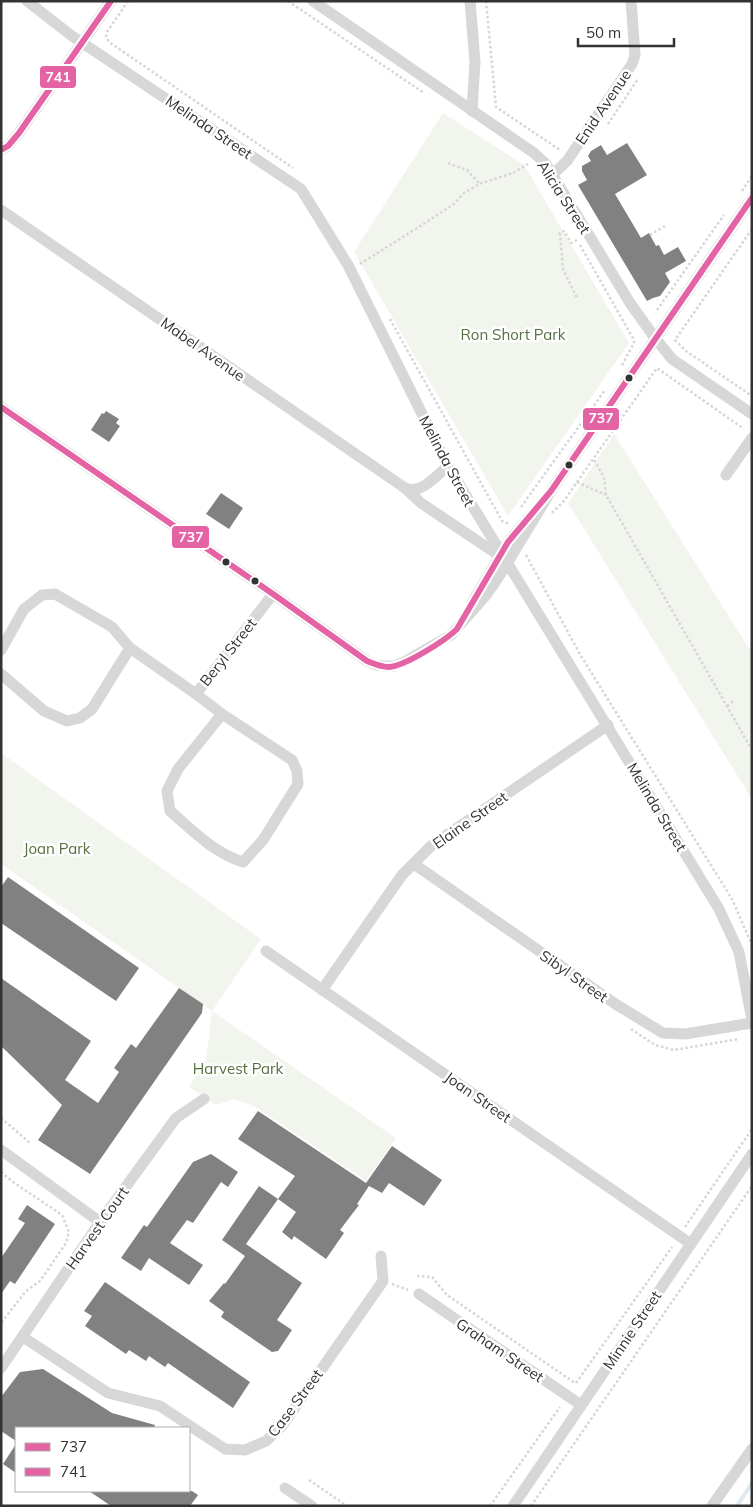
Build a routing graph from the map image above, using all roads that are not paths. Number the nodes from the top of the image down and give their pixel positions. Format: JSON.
{"nodes":[{"id":1,"x":27,"y":1,"type":"edge"},
{"id":2,"x":111,"y":1,"type":"edge"},
{"id":3,"x":313,"y":1,"type":"edge"},
{"id":4,"x":470,"y":1,"type":"edge"},
{"id":5,"x":631,"y":1,"type":"edge"},
{"id":6,"x":82,"y":43,"type":"junction"},
{"id":7,"x":472,"y":111,"type":"junction"},
{"id":8,"x":1,"y":150,"type":"edge"},
{"id":9,"x":552,"y":175,"type":"junction"},
{"id":10,"x":752,"y":198,"type":"edge"},
{"id":11,"x":1,"y":210,"type":"edge"},
{"id":12,"x":655,"y":338,"type":"junction"},
{"id":13,"x":1,"y":407,"type":"edge"},
{"id":14,"x":752,"y":414,"type":"edge"},
{"id":15,"x":752,"y":438,"type":"edge"},
{"id":16,"x":448,"y":466,"type":"junction"},
{"id":17,"x":726,"y":475,"type":"dead end"},
{"id":18,"x":405,"y":488,"type":"junction"},
{"id":19,"x":503,"y":558,"type":"junction"},
{"id":20,"x":273,"y":594,"type":"junction"},
{"id":21,"x":130,"y":648,"type":"junction"},
{"id":22,"x":1,"y":650,"type":"edge"},
{"id":23,"x":1,"y":674,"type":"edge"},
{"id":24,"x":196,"y":694,"type":"junction"},
{"id":25,"x":222,"y":714,"type":"junction"},
{"id":26,"x":608,"y":725,"type":"junction"},
{"id":27,"x":414,"y":864,"type":"junction"},
{"id":28,"x":266,"y":951,"type":"dead end"},
{"id":29,"x":322,"y":990,"type":"junction"},
{"id":30,"x":752,"y":1022,"type":"edge"},
{"id":31,"x":204,"y":1099,"type":"dead end"},
{"id":32,"x":1,"y":1150,"type":"edge"},
{"id":33,"x":752,"y":1154,"type":"edge"},
{"id":34,"x":100,"y":1222,"type":"junction"},
{"id":35,"x":690,"y":1244,"type":"junction"},
{"id":36,"x":381,"y":1256,"type":"dead end"},
{"id":37,"x":419,"y":1294,"type":"road end"},
{"id":38,"x":22,"y":1336,"type":"junction"},
{"id":39,"x":1,"y":1368,"type":"edge"},
{"id":40,"x":582,"y":1405,"type":"junction"},
{"id":41,"x":752,"y":1449,"type":"edge"},
{"id":42,"x":284,"y":1488,"type":"dead end"},
{"id":43,"x":312,"y":1506,"type":"edge"},
{"id":44,"x":513,"y":1506,"type":"edge"},
{"id":45,"x":712,"y":1506,"type":"edge"}],
"edges":[{"from":1,"to":6,"type":"street","name":"Melinda Street"},
{"from":2,"to":6,"type":"street"},
{"from":3,"to":7,"type":"street","name":"Alicia Street"},
{"from":4,"to":7,"type":"street"},
{"from":5,"to":9,"type":"street","name":"Enid Avenue"},
{"from":6,"to":8,"type":"street"},
{"from":6,"to":16,"type":"street","name":"Melinda Street"},
{"from":7,"to":9,"type":"street","name":"Alicia Street"},
{"from":9,"to":12,"type":"street","name":"Alicia Street"},
{"from":10,"to":12,"type":"street"},
{"from":11,"to":18,"type":"street","name":"Mabel Avenue"},
{"from":12,"to":14,"type":"street","name":"Alicia Street"},
{"from":12,"to":19,"type":"street"},
{"from":13,"to":20,"type":"street"},
{"from":15,"to":17,"type":"street"},
{"from":16,"to":18,"type":"street"},
{"from":16,"to":19,"type":"street","name":"Melinda Street"},
{"from":18,"to":19,"type":"street","name":"Mabel Avenue"},
{"from":19,"to":20,"type":"street"},
{"from":19,"to":26,"type":"street","name":"Melinda Street"},
{"from":20,"to":24,"type":"street","name":"Beryl Street"},
{"from":21,"to":22,"type":"street","name":"Beryl Street"},
{"from":21,"to":23,"type":"street"},
{"from":21,"to":24,"type":"street","name":"Beryl Street"},
{"from":24,"to":25,"type":"street"},
{"from":25,"to":25,"type":"street"},
{"from":26,"to":27,"type":"street","name":"Elaine Street"},
{"from":26,"to":30,"type":"street","name":"Melinda Street"},
{"from":27,"to":29,"type":"street","name":"Elaine Street"},
{"from":27,"to":30,"type":"street","name":"Sibyl Street"},
{"from":28,"to":29,"type":"street","name":"Joan Street"},
{"from":29,"to":35,"type":"street","name":"Joan Street"},
{"from":31,"to":34,"type":"street","name":"Harvest Court"},
{"from":32,"to":34,"type":"street"},
{"from":33,"to":35,"type":"street","name":"Minnie Street"},
{"from":34,"to":38,"type":"street","name":"Harvest Court"},
{"from":35,"to":40,"type":"street","name":"Minnie Street"},
{"from":36,"to":38,"type":"street","name":"Case Street"},
{"from":37,"to":40,"type":"street","name":"Graham Street"},
{"from":38,"to":39,"type":"street","name":"Harvest Court"},
{"from":40,"to":44,"type":"street","name":"Minnie Street"},
{"from":41,"to":45,"type":"street"},
{"from":42,"to":43,"type":"street"}]}
